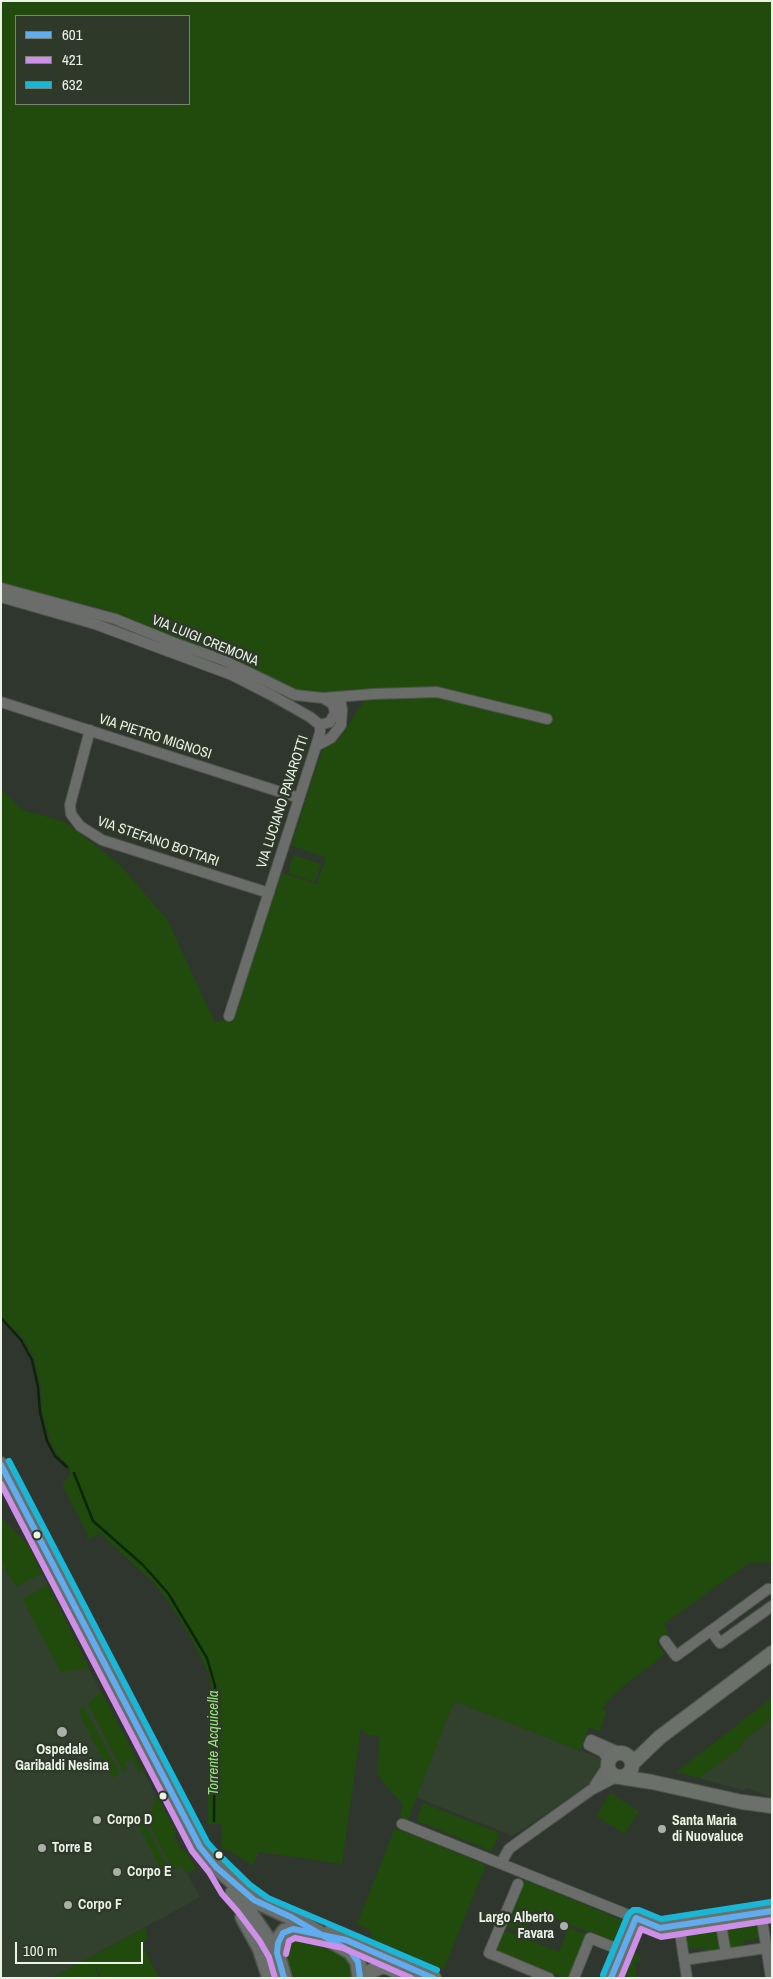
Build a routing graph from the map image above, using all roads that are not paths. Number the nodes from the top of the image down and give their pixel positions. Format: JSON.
{"nodes":[{"id":1,"x":1,"y":588,"type":"edge"},
{"id":2,"x":1,"y":597,"type":"edge"},
{"id":3,"x":340,"y":697,"type":"junction"},
{"id":4,"x":323,"y":698,"type":"junction"},
{"id":5,"x":1,"y":702,"type":"edge"},
{"id":6,"x":547,"y":719,"type":"dead end"},
{"id":7,"x":320,"y":725,"type":"junction"},
{"id":8,"x":90,"y":730,"type":"junction"},
{"id":9,"x":316,"y":746,"type":"junction"},
{"id":10,"x":299,"y":798,"type":"junction"},
{"id":11,"x":269,"y":893,"type":"junction"},
{"id":12,"x":230,"y":1016,"type":"dead end"},
{"id":13,"x":1,"y":1465,"type":"edge"},
{"id":14,"x":771,"y":1591,"type":"edge"},
{"id":15,"x":772,"y":1606,"type":"edge"},
{"id":16,"x":725,"y":1621,"type":"junction"},
{"id":17,"x":711,"y":1631,"type":"junction"},
{"id":18,"x":734,"y":1634,"type":"junction"},
{"id":19,"x":665,"y":1641,"type":"dead end"},
{"id":20,"x":772,"y":1653,"type":"edge"},
{"id":21,"x":621,"y":1760,"type":"junction"},
{"id":22,"x":619,"y":1776,"type":"junction"},
{"id":23,"x":652,"y":1782,"type":"junction"},
{"id":24,"x":591,"y":1790,"type":"junction"},
{"id":25,"x":742,"y":1802,"type":"junction"},
{"id":26,"x":772,"y":1806,"type":"edge"},
{"id":27,"x":772,"y":1814,"type":"edge"},
{"id":28,"x":402,"y":1824,"type":"dead end"},
{"id":29,"x":502,"y":1863,"type":"junction"},
{"id":30,"x":216,"y":1867,"type":"junction"},
{"id":31,"x":518,"y":1884,"type":"dead end"},
{"id":32,"x":229,"y":1889,"type":"junction"},
{"id":33,"x":766,"y":1912,"type":"edge"},
{"id":34,"x":636,"y":1918,"type":"junction"},
{"id":35,"x":720,"y":1919,"type":"junction"},
{"id":36,"x":295,"y":1924,"type":"junction"},
{"id":37,"x":679,"y":1926,"type":"junction"},
{"id":38,"x":346,"y":1945,"type":"junction"},
{"id":39,"x":766,"y":1948,"type":"junction"},
{"id":40,"x":623,"y":1951,"type":"junction"},
{"id":41,"x":277,"y":1953,"type":"junction"},
{"id":42,"x":726,"y":1954,"type":"junction"},
{"id":43,"x":684,"y":1960,"type":"junction"},
{"id":44,"x":270,"y":1978,"type":"edge"},
{"id":45,"x":284,"y":1978,"type":"edge"},
{"id":46,"x":360,"y":1978,"type":"edge"},
{"id":47,"x":364,"y":1978,"type":"edge"},
{"id":48,"x":412,"y":1978,"type":"edge"},
{"id":49,"x":434,"y":1978,"type":"edge"},
{"id":50,"x":549,"y":1978,"type":"edge"},
{"id":51,"x":574,"y":1978,"type":"edge"},
{"id":52,"x":611,"y":1978,"type":"edge"},
{"id":53,"x":687,"y":1978,"type":"edge"},
{"id":54,"x":771,"y":1978,"type":"edge"}],
"edges":[{"from":1,"to":4,"type":"street","name":"VIA LUIGI CREMONA"},
{"from":2,"to":7,"type":"street","name":"VIA LUCIANO PAVAROTTI"},
{"from":3,"to":4,"type":"street","name":"VIA LUIGI CREMONA"},
{"from":3,"to":6,"type":"street","name":"VIA LUIGI CREMONA"},
{"from":3,"to":9,"type":"street"},
{"from":4,"to":7,"type":"street"},
{"from":5,"to":8,"type":"street","name":"VIA PIETRO MIGNOSI"},
{"from":7,"to":9,"type":"street","name":"VIA LUCIANO PAVAROTTI"},
{"from":8,"to":10,"type":"street","name":"VIA PIETRO MIGNOSI"},
{"from":8,"to":11,"type":"street","name":"VIA STEFANO BOTTARI"},
{"from":9,"to":10,"type":"street","name":"VIA LUCIANO PAVAROTTI"},
{"from":10,"to":11,"type":"street","name":"VIA LUCIANO PAVAROTTI"},
{"from":11,"to":12,"type":"street","name":"VIA LUCIANO PAVAROTTI"},
{"from":13,"to":30,"type":"main road"},
{"from":14,"to":16,"type":"street"},
{"from":15,"to":18,"type":"street"},
{"from":16,"to":17,"type":"street"},
{"from":16,"to":18,"type":"street"},
{"from":17,"to":18,"type":"street"},
{"from":17,"to":19,"type":"street"},
{"from":20,"to":21,"type":"street"},
{"from":21,"to":22,"type":"street"},
{"from":21,"to":23,"type":"street"},
{"from":21,"to":24,"type":"street"},
{"from":22,"to":23,"type":"street"},
{"from":22,"to":24,"type":"street"},
{"from":23,"to":25,"type":"street"},
{"from":24,"to":29,"type":"street"},
{"from":25,"to":26,"type":"street"},
{"from":25,"to":27,"type":"street"},
{"from":28,"to":29,"type":"street"},
{"from":29,"to":34,"type":"street"},
{"from":30,"to":32,"type":"main road"},
{"from":30,"to":36,"type":"main road"},
{"from":31,"to":50,"type":"street"},
{"from":32,"to":41,"type":"main road"},
{"from":32,"to":44,"type":"main road"},
{"from":33,"to":35,"type":"street"},
{"from":33,"to":39,"type":"street"},
{"from":34,"to":37,"type":"street"},
{"from":34,"to":40,"type":"street"},
{"from":35,"to":37,"type":"street"},
{"from":35,"to":42,"type":"street"},
{"from":36,"to":38,"type":"main road"},
{"from":36,"to":38,"type":"main road"},
{"from":36,"to":41,"type":"main road"},
{"from":37,"to":43,"type":"street"},
{"from":38,"to":46,"type":"main road"},
{"from":38,"to":49,"type":"street"},
{"from":39,"to":42,"type":"street"},
{"from":39,"to":54,"type":"street"},
{"from":40,"to":51,"type":"street"},
{"from":40,"to":52,"type":"street"},
{"from":41,"to":45,"type":"main road"},
{"from":42,"to":43,"type":"street"},
{"from":43,"to":53,"type":"street"},
{"from":47,"to":48,"type":"street"}]}
